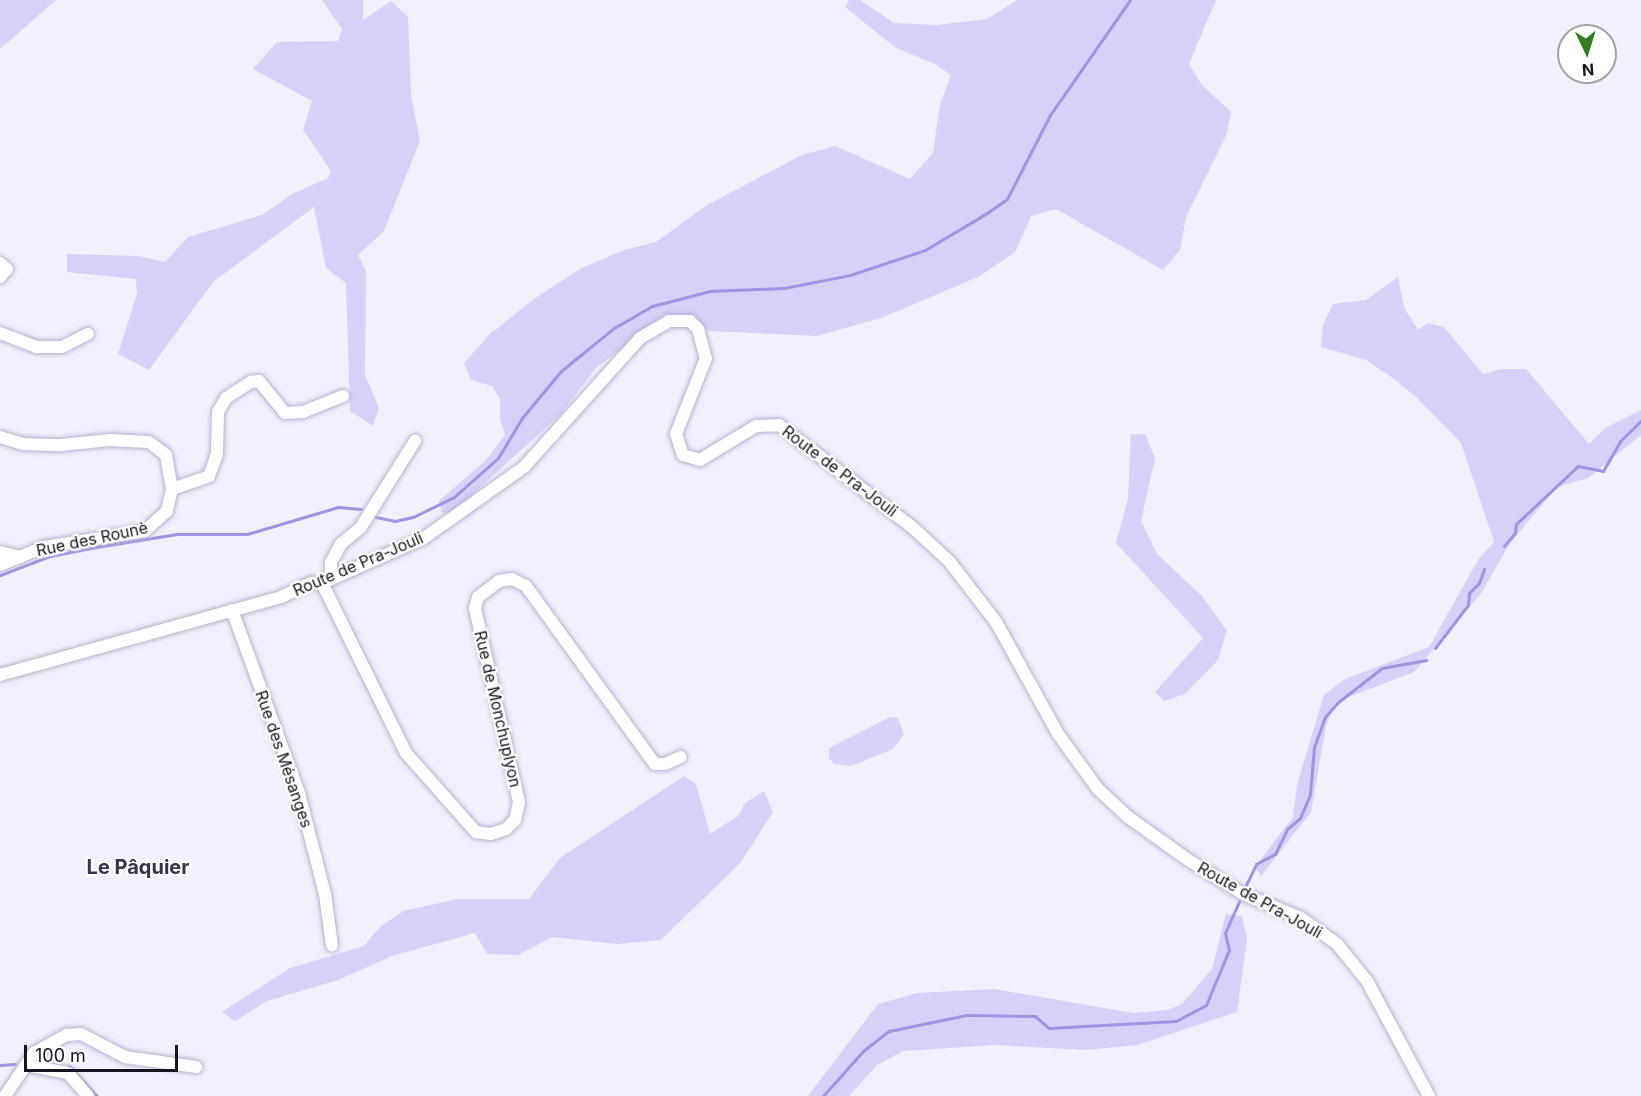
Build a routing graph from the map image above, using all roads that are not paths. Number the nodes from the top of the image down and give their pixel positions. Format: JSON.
{"nodes":[{"id":1,"x":0,"y":263,"type":"edge"},
{"id":2,"x":0,"y":277,"type":"edge"},
{"id":3,"x":0,"y":333,"type":"edge"},
{"id":4,"x":88,"y":334,"type":"dead end"},
{"id":5,"x":343,"y":396,"type":"dead end"},
{"id":6,"x":0,"y":437,"type":"edge"},
{"id":7,"x":415,"y":441,"type":"dead end"},
{"id":8,"x":172,"y":489,"type":"junction"},
{"id":9,"x":0,"y":552,"type":"edge"},
{"id":10,"x":20,"y":557,"type":"junction"},
{"id":11,"x":0,"y":565,"type":"edge"},
{"id":12,"x":327,"y":580,"type":"junction"},
{"id":13,"x":232,"y":610,"type":"junction"},
{"id":14,"x":0,"y":675,"type":"edge"},
{"id":15,"x":681,"y":757,"type":"dead end"},
{"id":16,"x":332,"y":946,"type":"dead end"},
{"id":17,"x":26,"y":1065,"type":"junction"},
{"id":18,"x":196,"y":1067,"type":"dead end"},
{"id":19,"x":5,"y":1096,"type":"edge"},
{"id":20,"x":88,"y":1096,"type":"edge"},
{"id":21,"x":1429,"y":1096,"type":"edge"}],
"edges":[{"from":1,"to":2,"type":"street"},
{"from":3,"to":4,"type":"street"},
{"from":5,"to":8,"type":"street"},
{"from":6,"to":8,"type":"street"},
{"from":7,"to":12,"type":"street"},
{"from":8,"to":10,"type":"street","name":"Rue des Rounè"},
{"from":9,"to":10,"type":"street"},
{"from":10,"to":11,"type":"street","name":"Rue des Rounè"},
{"from":12,"to":13,"type":"street","name":"Route de Pra-Jouli"},
{"from":12,"to":15,"type":"street","name":"Rue de Monchuplyon"},
{"from":12,"to":21,"type":"street","name":"Route de Pra-Jouli"},
{"from":13,"to":14,"type":"street","name":"Route de Pra-Jouli"},
{"from":13,"to":16,"type":"street","name":"Rue des Mésanges"},
{"from":17,"to":18,"type":"street"},
{"from":17,"to":19,"type":"street"},
{"from":17,"to":20,"type":"street"}]}
